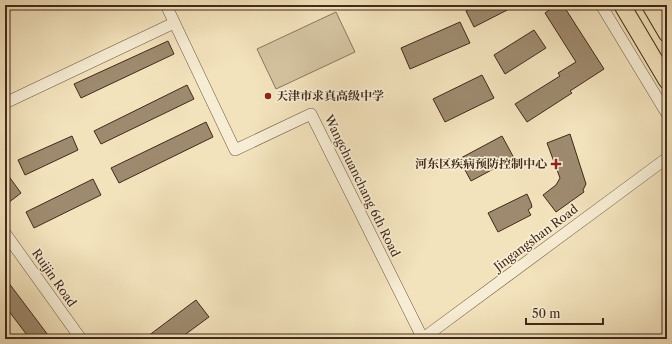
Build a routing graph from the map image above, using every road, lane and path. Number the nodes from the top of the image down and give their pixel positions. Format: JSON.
{"nodes":[{"id":1,"x":166,"y":5,"type":"edge"},
{"id":2,"x":601,"y":5,"type":"edge"},
{"id":3,"x":622,"y":5,"type":"edge"},
{"id":4,"x":650,"y":5,"type":"edge"},
{"id":5,"x":174,"y":23,"type":"junction"},
{"id":6,"x":667,"y":34,"type":"edge"},
{"id":7,"x":667,"y":81,"type":"edge"},
{"id":8,"x":5,"y":103,"type":"edge"},
{"id":9,"x":667,"y":114,"type":"edge"},
{"id":10,"x":667,"y":158,"type":"edge"},
{"id":11,"x":667,"y":164,"type":"edge"},
{"id":12,"x":5,"y":233,"type":"edge"},
{"id":13,"x":81,"y":339,"type":"edge"},
{"id":14,"x":424,"y":339,"type":"edge"}],
"edges":[{"from":1,"to":5,"type":"street","name":"Wangchuanchang 6th Road"},
{"from":2,"to":9,"type":"street"},
{"from":3,"to":7,"type":"highway"},
{"from":4,"to":6,"type":"highway"},
{"from":5,"to":8,"type":"street"},
{"from":5,"to":14,"type":"street","name":"Wangchuanchang 6th Road"},
{"from":10,"to":14,"type":"street","name":"Jingangshan Road"},
{"from":11,"to":14,"type":"street","name":"Jingangshan Road"},
{"from":12,"to":13,"type":"street","name":"Ruijin Road"}]}
